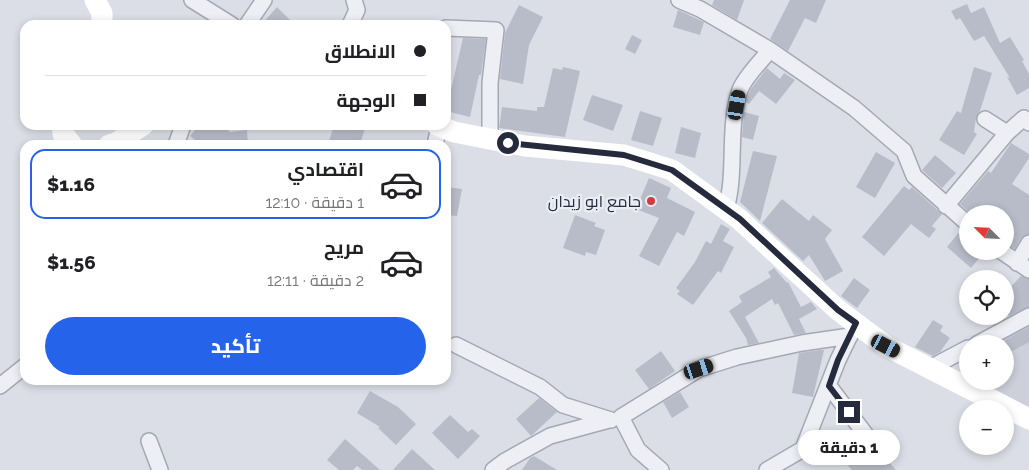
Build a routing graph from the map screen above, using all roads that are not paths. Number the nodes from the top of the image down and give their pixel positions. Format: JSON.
{"nodes":[{"id":1,"x":95,"y":0,"type":"edge"},
{"id":2,"x":192,"y":0,"type":"edge"},
{"id":3,"x":264,"y":0,"type":"edge"},
{"id":4,"x":354,"y":0,"type":"edge"},
{"id":5,"x":679,"y":0,"type":"edge"},
{"id":6,"x":102,"y":20,"type":"edge"},
{"id":7,"x":224,"y":20,"type":"edge"},
{"id":8,"x":250,"y":20,"type":"edge"},
{"id":9,"x":353,"y":20,"type":"edge"},
{"id":10,"x":451,"y":28,"type":"edge"},
{"id":11,"x":770,"y":50,"type":"junction"},
{"id":12,"x":985,"y":119,"type":"dead end"},
{"id":13,"x":1029,"y":123,"type":"edge"},
{"id":14,"x":135,"y":130,"type":"edge"},
{"id":15,"x":437,"y":132,"type":"edge"},
{"id":16,"x":1007,"y":132,"type":"junction"},
{"id":17,"x":120,"y":140,"type":"edge"},
{"id":18,"x":490,"y":140,"type":"junction"},
{"id":19,"x":946,"y":206,"type":"junction"},
{"id":20,"x":726,"y":209,"type":"junction"},
{"id":21,"x":959,"y":217,"type":"edge"},
{"id":22,"x":1029,"y":243,"type":"edge"},
{"id":23,"x":1023,"y":266,"type":"edge"},
{"id":24,"x":1029,"y":316,"type":"edge"},
{"id":25,"x":853,"y":330,"type":"junction"},
{"id":26,"x":993,"y":335,"type":"edge"},
{"id":27,"x":456,"y":345,"type":"dead end"},
{"id":28,"x":959,"y":353,"type":"edge"},
{"id":29,"x":930,"y":368,"type":"junction"},
{"id":30,"x":20,"y":370,"type":"edge"},
{"id":31,"x":0,"y":386,"type":"edge"},
{"id":32,"x":829,"y":386,"type":"junction"},
{"id":33,"x":616,"y":418,"type":"junction"},
{"id":34,"x":1029,"y":419,"type":"edge"},
{"id":35,"x":869,"y":439,"type":"dead end"},
{"id":36,"x":149,"y":441,"type":"dead end"},
{"id":37,"x":160,"y":470,"type":"edge"},
{"id":38,"x":493,"y":470,"type":"edge"},
{"id":39,"x":661,"y":470,"type":"edge"},
{"id":40,"x":767,"y":470,"type":"edge"}],
"edges":[{"from":1,"to":6,"type":"street"},
{"from":2,"to":7,"type":"street"},
{"from":3,"to":8,"type":"street"},
{"from":4,"to":9,"type":"street"},
{"from":5,"to":11,"type":"street"},
{"from":10,"to":18,"type":"street"},
{"from":11,"to":19,"type":"street"},
{"from":11,"to":20,"type":"street"},
{"from":12,"to":16,"type":"street"},
{"from":13,"to":16,"type":"street"},
{"from":14,"to":17,"type":"street"},
{"from":15,"to":18,"type":"street"},
{"from":16,"to":19,"type":"street"},
{"from":18,"to":20,"type":"street"},
{"from":19,"to":21,"type":"street"},
{"from":20,"to":25,"type":"street"},
{"from":22,"to":23,"type":"street"},
{"from":24,"to":26,"type":"street"},
{"from":25,"to":29,"type":"street"},
{"from":25,"to":32,"type":"street"},
{"from":25,"to":33,"type":"street"},
{"from":27,"to":33,"type":"street"},
{"from":28,"to":29,"type":"street"},
{"from":29,"to":34,"type":"street"},
{"from":30,"to":31,"type":"street"},
{"from":32,"to":35,"type":"street"},
{"from":32,"to":40,"type":"street"},
{"from":33,"to":38,"type":"street"},
{"from":33,"to":39,"type":"street"},
{"from":36,"to":37,"type":"street"}]}
